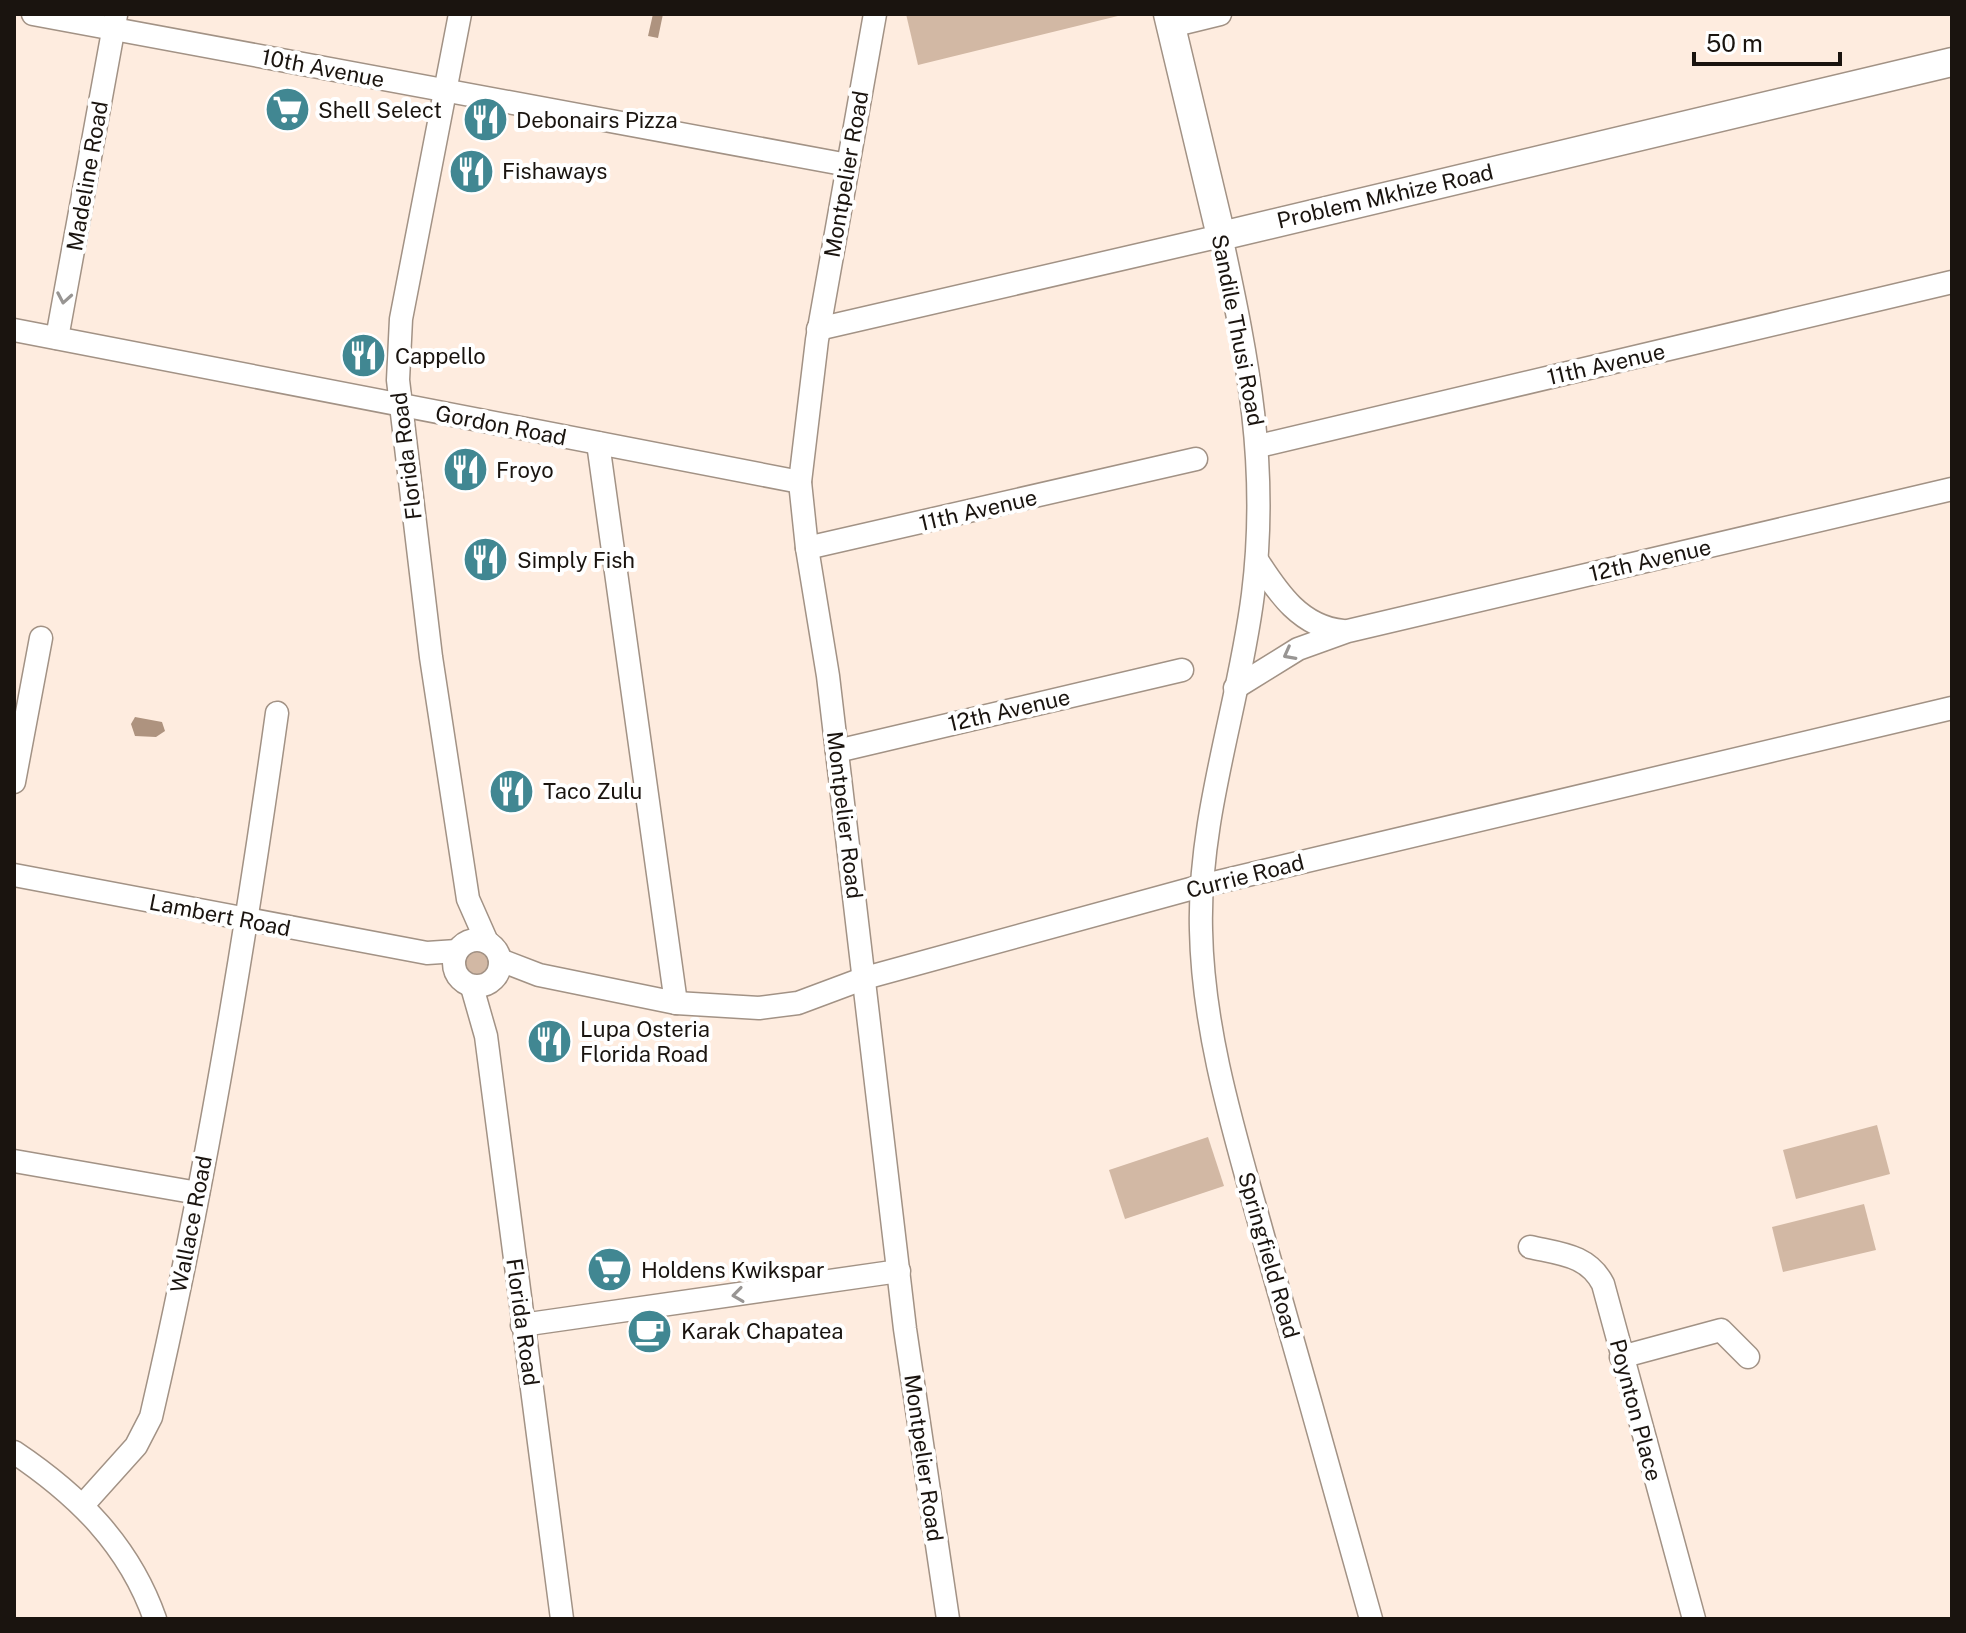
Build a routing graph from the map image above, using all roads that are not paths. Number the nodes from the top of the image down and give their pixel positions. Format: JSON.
{"nodes":[{"id":1,"x":33,"y":14,"type":"edge"},
{"id":2,"x":460,"y":14,"type":"edge"},
{"id":3,"x":875,"y":14,"type":"edge"},
{"id":4,"x":1220,"y":14,"type":"edge"},
{"id":5,"x":1170,"y":20,"type":"edge"},
{"id":6,"x":115,"y":21,"type":"edge"},
{"id":7,"x":1952,"y":62,"type":"edge"},
{"id":8,"x":446,"y":91,"type":"junction"},
{"id":9,"x":848,"y":165,"type":"junction"},
{"id":10,"x":1221,"y":236,"type":"junction"},
{"id":11,"x":1952,"y":282,"type":"edge"},
{"id":12,"x":818,"y":329,"type":"junction"},
{"id":13,"x":14,"y":330,"type":"edge"},
{"id":14,"x":57,"y":338,"type":"junction"},
{"id":15,"x":398,"y":406,"type":"junction"},
{"id":16,"x":598,"y":443,"type":"junction"},
{"id":17,"x":1259,"y":446,"type":"junction"},
{"id":18,"x":1196,"y":459,"type":"dead end"},
{"id":19,"x":800,"y":482,"type":"junction"},
{"id":20,"x":1952,"y":489,"type":"edge"},
{"id":21,"x":807,"y":548,"type":"junction"},
{"id":22,"x":1257,"y":560,"type":"junction"},
{"id":23,"x":1348,"y":631,"type":"junction"},
{"id":24,"x":41,"y":638,"type":"dead end"},
{"id":25,"x":1182,"y":670,"type":"dead end"},
{"id":26,"x":1235,"y":688,"type":"junction"},
{"id":27,"x":1952,"y":708,"type":"edge"},
{"id":28,"x":277,"y":713,"type":"dead end"},
{"id":29,"x":837,"y":751,"type":"junction"},
{"id":30,"x":14,"y":782,"type":"edge"},
{"id":31,"x":14,"y":875,"type":"edge"},
{"id":32,"x":1201,"y":886,"type":"junction"},
{"id":33,"x":468,"y":899,"type":"junction"},
{"id":34,"x":248,"y":921,"type":"junction"},
{"id":35,"x":457,"y":955,"type":"junction"},
{"id":36,"x":488,"y":970,"type":"junction"},
{"id":37,"x":865,"y":978,"type":"junction"},
{"id":38,"x":676,"y":1003,"type":"junction"},
{"id":39,"x":14,"y":1161,"type":"edge"},
{"id":40,"x":198,"y":1193,"type":"junction"},
{"id":41,"x":1530,"y":1247,"type":"dead end"},
{"id":42,"x":899,"y":1271,"type":"junction"},
{"id":43,"x":522,"y":1325,"type":"junction"},
{"id":44,"x":1621,"y":1357,"type":"junction"},
{"id":45,"x":1748,"y":1357,"type":"dead end"},
{"id":46,"x":14,"y":1452,"type":"edge"},
{"id":47,"x":83,"y":1505,"type":"junction"},
{"id":48,"x":155,"y":1619,"type":"edge"},
{"id":49,"x":562,"y":1619,"type":"edge"},
{"id":50,"x":948,"y":1619,"type":"edge"},
{"id":51,"x":1371,"y":1619,"type":"edge"},
{"id":52,"x":1694,"y":1619,"type":"edge"}],
"edges":[{"from":1,"to":6,"type":"street","name":"10th Avenue"},
{"from":2,"to":8,"type":"street","name":"Florida Road"},
{"from":3,"to":9,"type":"street","name":"Montpelier Road"},
{"from":4,"to":5,"type":"street"},
{"from":5,"to":10,"type":"main road","name":"Sandile Thusi Road"},
{"from":6,"to":8,"type":"street","name":"10th Avenue"},
{"from":6,"to":14,"type":"street","name":"Madeline Road","one_way":true},
{"from":7,"to":10,"type":"main road","name":"Problem Mkhize Road"},
{"from":8,"to":9,"type":"street","name":"10th Avenue"},
{"from":8,"to":15,"type":"street","name":"Florida Road"},
{"from":9,"to":12,"type":"street","name":"Montpelier Road"},
{"from":10,"to":12,"type":"street","name":"Problem Mkhize Road"},
{"from":10,"to":17,"type":"street","name":"Sandile Thusi Road"},
{"from":11,"to":17,"type":"street","name":"11th Avenue"},
{"from":12,"to":19,"type":"street","name":"Montpelier Road"},
{"from":13,"to":14,"type":"street","name":"Gordon Road"},
{"from":14,"to":15,"type":"street","name":"Gordon Road"},
{"from":15,"to":16,"type":"street","name":"Gordon Road"},
{"from":15,"to":33,"type":"street","name":"Florida Road"},
{"from":16,"to":19,"type":"street","name":"Gordon Road"},
{"from":16,"to":38,"type":"street"},
{"from":17,"to":22,"type":"street","name":"Sandile Thusi Road"},
{"from":18,"to":21,"type":"street","name":"11th Avenue"},
{"from":19,"to":21,"type":"street","name":"Montpelier Road"},
{"from":20,"to":23,"type":"street","name":"12th Avenue"},
{"from":21,"to":29,"type":"street","name":"Montpelier Road"},
{"from":22,"to":23,"type":"street","name":"12th Avenue"},
{"from":22,"to":26,"type":"street","name":"Sandile Thusi Road"},
{"from":23,"to":26,"type":"street","name":"12th Avenue","one_way":true},
{"from":24,"to":30,"type":"street"},
{"from":25,"to":29,"type":"street","name":"12th Avenue"},
{"from":26,"to":32,"type":"street","name":"Sandile Thusi Road"},
{"from":27,"to":32,"type":"street","name":"Currie Road"},
{"from":28,"to":34,"type":"street","name":"Wallace Road"},
{"from":29,"to":37,"type":"street","name":"Montpelier Road"},
{"from":31,"to":34,"type":"street","name":"Lambert Road"},
{"from":32,"to":37,"type":"street","name":"Currie Road"},
{"from":32,"to":51,"type":"street","name":"Springfield Road"},
{"from":33,"to":35,"type":"street","name":"Florida Road"},
{"from":33,"to":36,"type":"street","name":"Florida Road"},
{"from":34,"to":35,"type":"street","name":"Lambert Road"},
{"from":34,"to":40,"type":"street","name":"Wallace Road"},
{"from":35,"to":36,"type":"street"},
{"from":35,"to":36,"type":"street","name":"Lambert Road"},
{"from":36,"to":38,"type":"street","name":"Currie Road"},
{"from":36,"to":43,"type":"street","name":"Florida Road"},
{"from":37,"to":38,"type":"street","name":"Currie Road"},
{"from":37,"to":42,"type":"street","name":"Montpelier Road"},
{"from":39,"to":40,"type":"street"},
{"from":40,"to":47,"type":"street","name":"Wallace Road"},
{"from":41,"to":44,"type":"street","name":"Poynton Place"},
{"from":42,"to":43,"type":"street","one_way":true},
{"from":42,"to":50,"type":"street","name":"Montpelier Road"},
{"from":43,"to":49,"type":"street","name":"Florida Road"},
{"from":44,"to":45,"type":"street"},
{"from":44,"to":52,"type":"street","name":"Poynton Place"},
{"from":46,"to":47,"type":"street"},
{"from":47,"to":48,"type":"street"}]}
